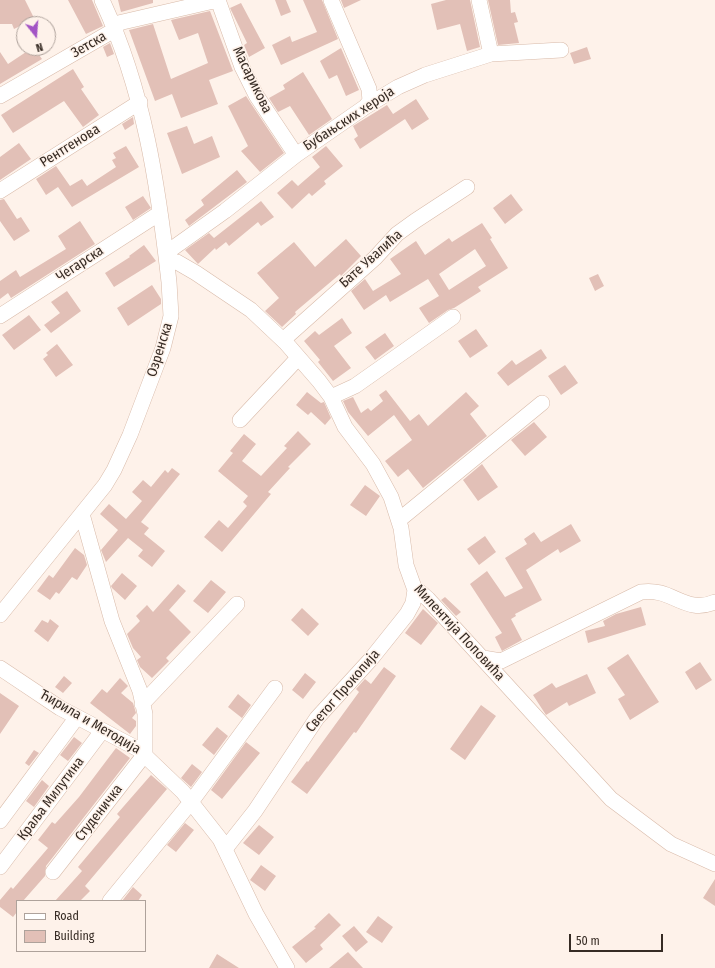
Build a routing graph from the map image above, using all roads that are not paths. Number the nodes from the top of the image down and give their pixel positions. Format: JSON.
{"nodes":[{"id":1,"x":102,"y":0,"type":"edge"},
{"id":2,"x":218,"y":0,"type":"edge"},
{"id":3,"x":332,"y":0,"type":"edge"},
{"id":4,"x":479,"y":0,"type":"edge"},
{"id":5,"x":115,"y":27,"type":"junction"},
{"id":6,"x":560,"y":50,"type":"dead end"},
{"id":7,"x":491,"y":54,"type":"junction"},
{"id":8,"x":0,"y":96,"type":"edge"},
{"id":9,"x":140,"y":102,"type":"junction"},
{"id":10,"x":365,"y":107,"type":"junction"},
{"id":11,"x":296,"y":155,"type":"junction"},
{"id":12,"x":467,"y":187,"type":"dead end"},
{"id":13,"x":0,"y":191,"type":"edge"},
{"id":14,"x":160,"y":212,"type":"junction"},
{"id":15,"x":166,"y":256,"type":"junction"},
{"id":16,"x":0,"y":316,"type":"edge"},
{"id":17,"x":453,"y":317,"type":"dead end"},
{"id":18,"x":283,"y":340,"type":"junction"},
{"id":19,"x":298,"y":358,"type":"junction"},
{"id":20,"x":331,"y":398,"type":"junction"},
{"id":21,"x":542,"y":403,"type":"dead end"},
{"id":22,"x":240,"y":420,"type":"dead end"},
{"id":23,"x":82,"y":514,"type":"junction"},
{"id":24,"x":399,"y":520,"type":"junction"},
{"id":25,"x":415,"y":590,"type":"junction"},
{"id":26,"x":715,"y":602,"type":"edge"},
{"id":27,"x":237,"y":604,"type":"dead end"},
{"id":28,"x":0,"y":615,"type":"edge"},
{"id":29,"x":483,"y":658,"type":"junction"},
{"id":30,"x":0,"y":668,"type":"edge"},
{"id":31,"x":275,"y":688,"type":"dead end"},
{"id":32,"x":142,"y":704,"type":"junction"},
{"id":33,"x":77,"y":717,"type":"junction"},
{"id":34,"x":102,"y":731,"type":"junction"},
{"id":35,"x":145,"y":754,"type":"junction"},
{"id":36,"x":191,"y":802,"type":"junction"},
{"id":37,"x":0,"y":821,"type":"edge"},
{"id":38,"x":225,"y":849,"type":"junction"},
{"id":39,"x":715,"y":864,"type":"edge"},
{"id":40,"x":0,"y":867,"type":"edge"},
{"id":41,"x":53,"y":872,"type":"dead end"},
{"id":42,"x":111,"y":900,"type":"edge"},
{"id":43,"x":287,"y":968,"type":"edge"}],
"edges":[{"from":1,"to":5,"type":"street","name":"Озренска"},
{"from":2,"to":5,"type":"street","name":"Зетска"},
{"from":2,"to":11,"type":"street","name":"Масарикова"},
{"from":3,"to":10,"type":"street"},
{"from":4,"to":7,"type":"street"},
{"from":5,"to":8,"type":"street","name":"Зетска"},
{"from":5,"to":9,"type":"street","name":"Озренска"},
{"from":6,"to":7,"type":"street","name":"Бубањских хероја"},
{"from":7,"to":10,"type":"street","name":"Бубањских хероја"},
{"from":9,"to":13,"type":"street","name":"Рентгенова"},
{"from":9,"to":14,"type":"street","name":"Озренска"},
{"from":10,"to":11,"type":"street","name":"Бубањских хероја"},
{"from":11,"to":15,"type":"street","name":"Бубањских хероја"},
{"from":12,"to":18,"type":"street","name":"Бате Увалића"},
{"from":14,"to":15,"type":"street","name":"Озренска"},
{"from":14,"to":16,"type":"street","name":"Чегарска"},
{"from":15,"to":18,"type":"street","name":"Милентија Поповића"},
{"from":15,"to":23,"type":"street","name":"Озренска"},
{"from":17,"to":20,"type":"street"},
{"from":18,"to":19,"type":"street","name":"Милентија Поповића"},
{"from":19,"to":20,"type":"street","name":"Милентија Поповића"},
{"from":19,"to":22,"type":"street"},
{"from":20,"to":24,"type":"street","name":"Милентија Поповића"},
{"from":21,"to":24,"type":"street"},
{"from":23,"to":28,"type":"street","name":"Озренска"},
{"from":23,"to":32,"type":"street"},
{"from":24,"to":25,"type":"street","name":"Милентија Поповића"},
{"from":25,"to":29,"type":"street","name":"Милентија Поповића"},
{"from":25,"to":38,"type":"street","name":"Светог Прокопија"},
{"from":26,"to":29,"type":"street"},
{"from":27,"to":32,"type":"street"},
{"from":29,"to":39,"type":"street","name":"Милентија Поповића"},
{"from":30,"to":33,"type":"street","name":"Ћирила и Методија"},
{"from":31,"to":36,"type":"street"},
{"from":32,"to":35,"type":"street"},
{"from":33,"to":34,"type":"street","name":"Ћирила и Методија"},
{"from":33,"to":37,"type":"street"},
{"from":34,"to":35,"type":"street","name":"Ћирила и Методија"},
{"from":34,"to":40,"type":"street","name":"Краља Милутина"},
{"from":35,"to":36,"type":"street","name":"Ћирила и Методија"},
{"from":35,"to":41,"type":"street","name":"Студеничка"},
{"from":36,"to":38,"type":"street","name":"Ћирила и Методија"},
{"from":36,"to":42,"type":"street"},
{"from":38,"to":43,"type":"street","name":"Ћирила и Методија"}]}
